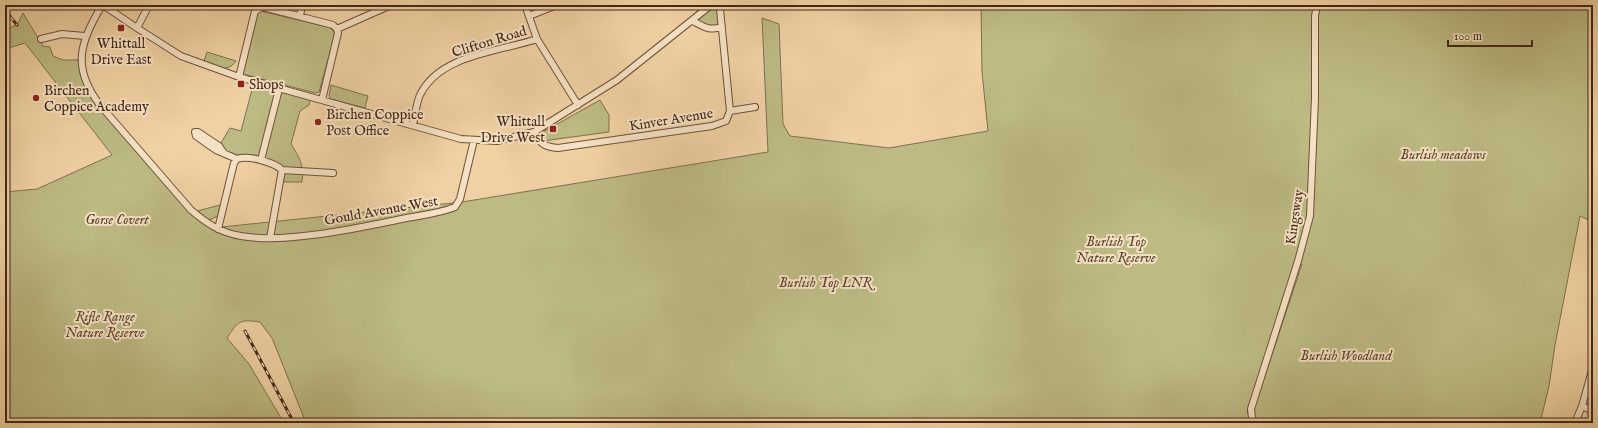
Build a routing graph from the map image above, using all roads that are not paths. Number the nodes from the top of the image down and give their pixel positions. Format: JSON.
{"nodes":[{"id":1,"x":103,"y":5,"type":"edge"},
{"id":2,"x":149,"y":5,"type":"edge"},
{"id":3,"x":302,"y":5,"type":"edge"},
{"id":4,"x":391,"y":5,"type":"edge"},
{"id":5,"x":525,"y":5,"type":"edge"},
{"id":6,"x":557,"y":5,"type":"edge"},
{"id":7,"x":711,"y":5,"type":"edge"},
{"id":8,"x":717,"y":5,"type":"edge"},
{"id":9,"x":1317,"y":5,"type":"edge"},
{"id":10,"x":257,"y":6,"type":"edge"},
{"id":11,"x":300,"y":16,"type":"junction"},
{"id":12,"x":529,"y":16,"type":"junction"},
{"id":13,"x":693,"y":21,"type":"junction"},
{"id":14,"x":722,"y":27,"type":"junction"},
{"id":15,"x":137,"y":28,"type":"junction"},
{"id":16,"x":337,"y":29,"type":"junction"},
{"id":17,"x":84,"y":36,"type":"junction"},
{"id":18,"x":41,"y":38,"type":"dead end"},
{"id":19,"x":537,"y":39,"type":"junction"},
{"id":20,"x":239,"y":77,"type":"junction"},
{"id":21,"x":279,"y":89,"type":"junction"},
{"id":22,"x":322,"y":100,"type":"junction"},
{"id":23,"x":578,"y":105,"type":"junction"},
{"id":24,"x":755,"y":107,"type":"dead end"},
{"id":25,"x":730,"y":111,"type":"junction"},
{"id":26,"x":413,"y":125,"type":"junction"},
{"id":27,"x":534,"y":132,"type":"junction"},
{"id":28,"x":474,"y":140,"type":"junction"},
{"id":29,"x":223,"y":152,"type":"dead end"},
{"id":30,"x":237,"y":159,"type":"junction"},
{"id":31,"x":261,"y":160,"type":"junction"},
{"id":32,"x":282,"y":170,"type":"junction"},
{"id":33,"x":333,"y":172,"type":"dead end"},
{"id":34,"x":218,"y":228,"type":"junction"},
{"id":35,"x":270,"y":238,"type":"junction"},
{"id":36,"x":1593,"y":367,"type":"edge"},
{"id":37,"x":1582,"y":406,"type":"junction"},
{"id":38,"x":1593,"y":411,"type":"edge"},
{"id":39,"x":1256,"y":423,"type":"edge"},
{"id":40,"x":1575,"y":423,"type":"edge"}],
"edges":[{"from":1,"to":15,"type":"street"},
{"from":1,"to":17,"type":"street"},
{"from":2,"to":15,"type":"street"},
{"from":3,"to":11,"type":"street"},
{"from":4,"to":16,"type":"street"},
{"from":5,"to":12,"type":"street"},
{"from":6,"to":12,"type":"street"},
{"from":7,"to":13,"type":"street"},
{"from":8,"to":14,"type":"street","name":"Kinver Avenue"},
{"from":9,"to":39,"type":"street","name":"Kingsway"},
{"from":10,"to":11,"type":"street"},
{"from":10,"to":20,"type":"street"},
{"from":11,"to":16,"type":"street"},
{"from":12,"to":19,"type":"street"},
{"from":13,"to":14,"type":"street"},
{"from":13,"to":23,"type":"street"},
{"from":14,"to":25,"type":"street","name":"Kinver Avenue"},
{"from":15,"to":20,"type":"street"},
{"from":16,"to":22,"type":"street"},
{"from":17,"to":18,"type":"street"},
{"from":17,"to":34,"type":"street","name":"Gould Avenue West"},
{"from":19,"to":23,"type":"street"},
{"from":19,"to":26,"type":"street","name":"Clifton Road"},
{"from":20,"to":21,"type":"street"},
{"from":21,"to":22,"type":"street"},
{"from":21,"to":31,"type":"street"},
{"from":22,"to":26,"type":"street"},
{"from":23,"to":27,"type":"street"},
{"from":24,"to":25,"type":"street"},
{"from":25,"to":27,"type":"street","name":"Kinver Avenue"},
{"from":26,"to":28,"type":"street"},
{"from":27,"to":28,"type":"street"},
{"from":28,"to":35,"type":"street","name":"Gould Avenue West"},
{"from":29,"to":30,"type":"street"},
{"from":30,"to":31,"type":"street"},
{"from":30,"to":34,"type":"street"},
{"from":31,"to":32,"type":"street"},
{"from":32,"to":33,"type":"street"},
{"from":32,"to":35,"type":"street"},
{"from":34,"to":35,"type":"street","name":"Gould Avenue West"},
{"from":36,"to":37,"type":"street"},
{"from":37,"to":38,"type":"street"},
{"from":37,"to":40,"type":"street"}]}
